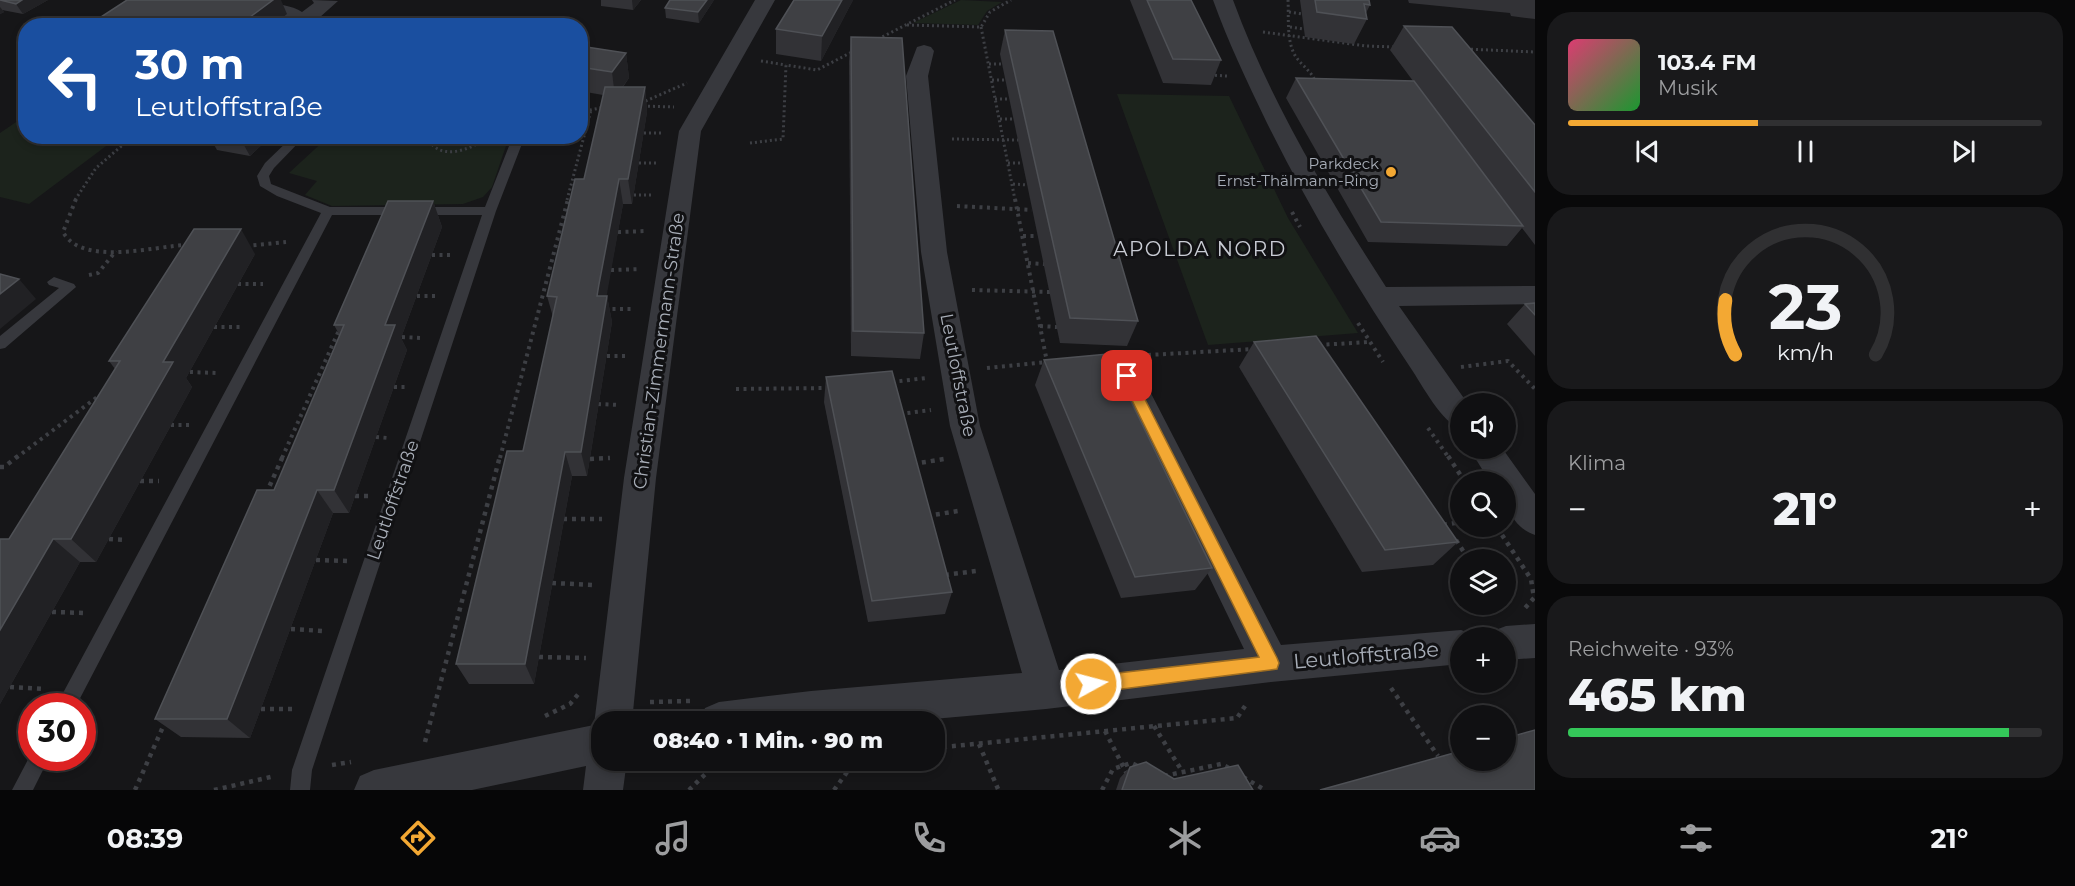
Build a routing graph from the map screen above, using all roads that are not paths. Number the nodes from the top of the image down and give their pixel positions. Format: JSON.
{"nodes":[{"id":1,"x":218,"y":0,"type":"edge"},
{"id":2,"x":322,"y":0,"type":"edge"},
{"id":3,"x":765,"y":0,"type":"edge"},
{"id":4,"x":1222,"y":0,"type":"edge"},
{"id":5,"x":289,"y":18,"type":"edge"},
{"id":6,"x":307,"y":18,"type":"edge"},
{"id":7,"x":924,"y":51,"type":"dead end"},
{"id":8,"x":292,"y":144,"type":"edge"},
{"id":9,"x":516,"y":144,"type":"edge"},
{"id":10,"x":490,"y":211,"type":"junction"},
{"id":11,"x":328,"y":212,"type":"junction"},
{"id":12,"x":54,"y":282,"type":"dead end"},
{"id":13,"x":1535,"y":295,"type":"edge"},
{"id":14,"x":1380,"y":297,"type":"junction"},
{"id":15,"x":0,"y":344,"type":"edge"},
{"id":16,"x":1136,"y":366,"type":"road end"},
{"id":17,"x":1450,"y":402,"type":"edge"},
{"id":18,"x":1492,"y":459,"type":"edge"},
{"id":19,"x":1535,"y":520,"type":"edge"},
{"id":20,"x":1535,"y":641,"type":"edge"},
{"id":21,"x":1516,"y":642,"type":"edge"},
{"id":22,"x":1450,"y":648,"type":"edge"},
{"id":23,"x":1271,"y":663,"type":"junction"},
{"id":24,"x":1046,"y":690,"type":"junction"},
{"id":25,"x":72,"y":693,"type":"edge"},
{"id":26,"x":613,"y":711,"type":"edge"},
{"id":27,"x":803,"y":711,"type":"edge"},
{"id":28,"x":591,"y":745,"type":"edge"},
{"id":29,"x":32,"y":771,"type":"edge"},
{"id":30,"x":606,"y":771,"type":"edge"},
{"id":31,"x":22,"y":790,"type":"edge"},
{"id":32,"x":300,"y":790,"type":"edge"},
{"id":33,"x":374,"y":790,"type":"edge"},
{"id":34,"x":603,"y":790,"type":"edge"}],
"edges":[{"from":1,"to":5,"type":"street"},
{"from":2,"to":6,"type":"street"},
{"from":3,"to":26,"type":"street","name":"Christian-Zimmermann-Straße"},
{"from":4,"to":14,"type":"street"},
{"from":7,"to":24,"type":"street","name":"Leutloffstraße"},
{"from":8,"to":11,"type":"lane"},
{"from":9,"to":10,"type":"lane","name":"Leutloffstraße"},
{"from":10,"to":11,"type":"lane"},
{"from":10,"to":32,"type":"lane","name":"Leutloffstraße"},
{"from":11,"to":25,"type":"lane"},
{"from":12,"to":15,"type":"lane"},
{"from":13,"to":14,"type":"street"},
{"from":14,"to":17,"type":"street"},
{"from":16,"to":23,"type":"street","name":"Leutloffstraße"},
{"from":18,"to":19,"type":"street"},
{"from":20,"to":21,"type":"street"},
{"from":22,"to":23,"type":"street","name":"Leutloffstraße"},
{"from":23,"to":24,"type":"street","name":"Leutloffstraße"},
{"from":24,"to":27,"type":"street","name":"Leutloffstraße"},
{"from":28,"to":33,"type":"street"},
{"from":29,"to":31,"type":"lane"},
{"from":30,"to":34,"type":"street"}]}
